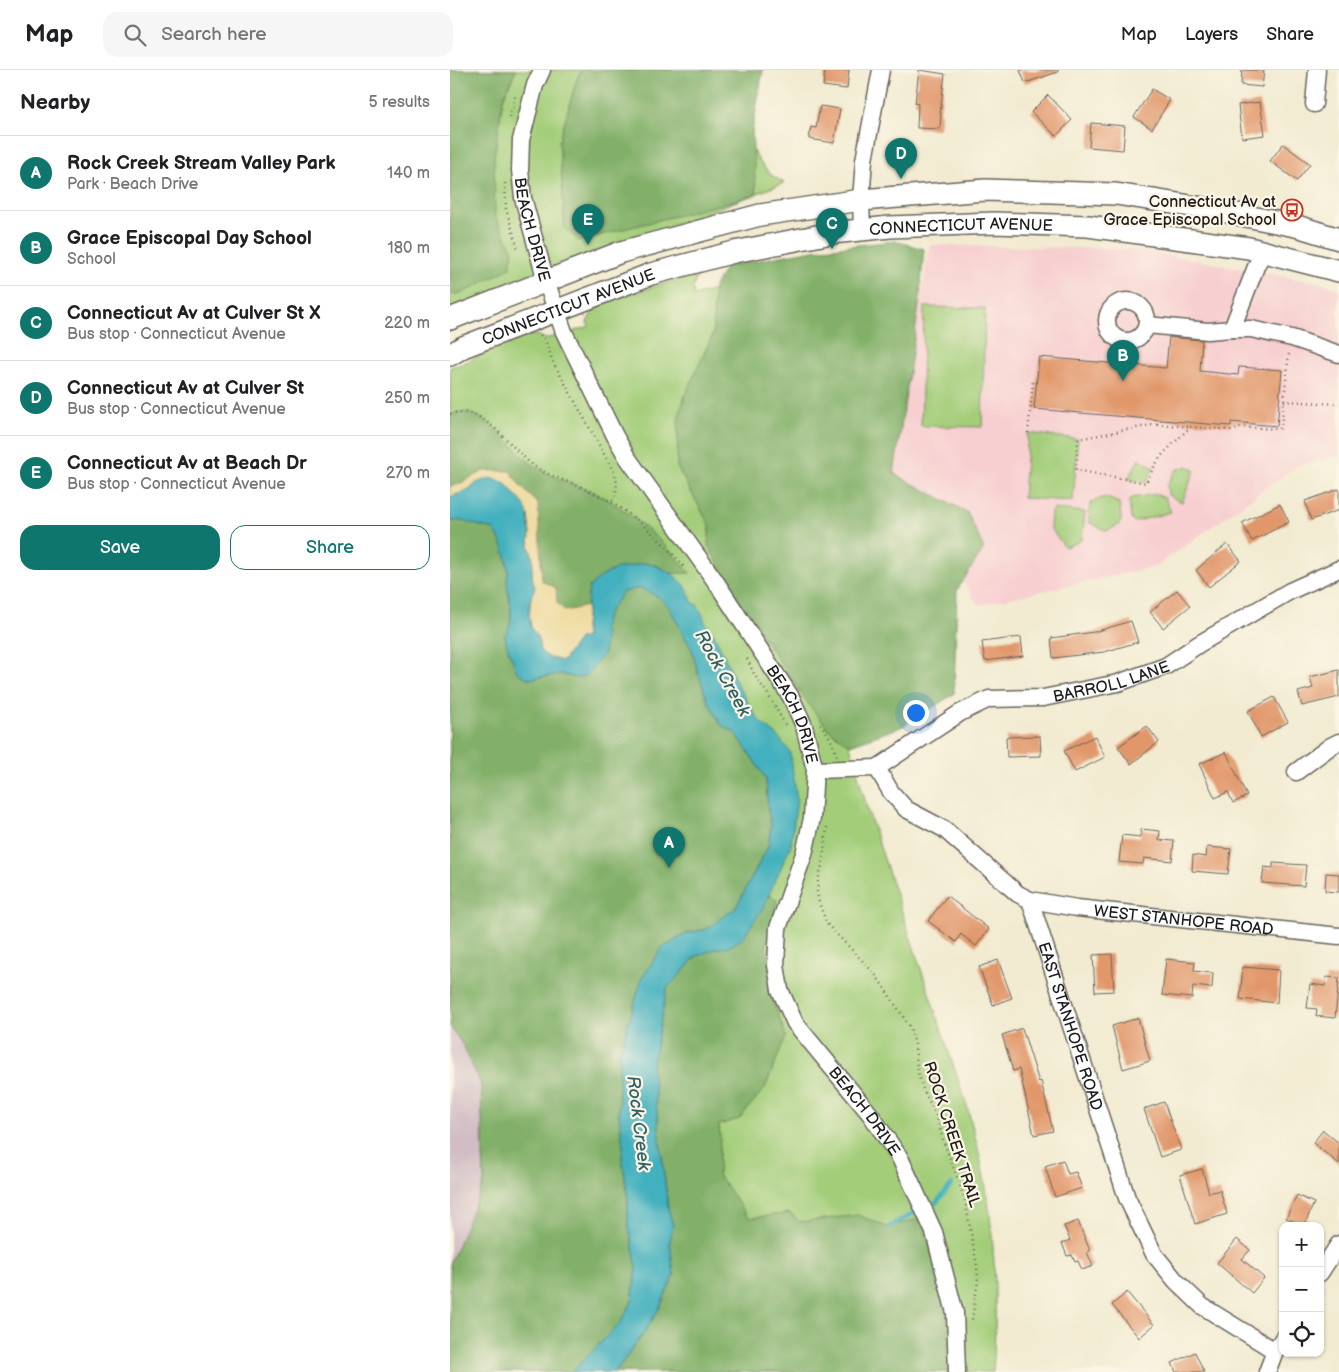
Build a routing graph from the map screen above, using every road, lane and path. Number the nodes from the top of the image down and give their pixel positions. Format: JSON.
{"nodes":[{"id":1,"x":542,"y":70,"type":"edge"},
{"id":2,"x":881,"y":70,"type":"edge"},
{"id":3,"x":1317,"y":70,"type":"edge"},
{"id":4,"x":1314,"y":104,"type":"dead end"},
{"id":5,"x":861,"y":200,"type":"junction"},
{"id":6,"x":1272,"y":222,"type":"junction"},
{"id":7,"x":862,"y":230,"type":"junction"},
{"id":8,"x":1339,"y":239,"type":"edge"},
{"id":9,"x":1264,"y":252,"type":"junction"},
{"id":10,"x":1339,"y":271,"type":"edge"},
{"id":11,"x":546,"y":281,"type":"junction"},
{"id":12,"x":556,"y":311,"type":"junction"},
{"id":13,"x":450,"y":319,"type":"edge"},
{"id":14,"x":1147,"y":325,"type":"dead end"},
{"id":15,"x":1232,"y":329,"type":"junction"},
{"id":16,"x":538,"y":335,"type":"dead end"},
{"id":17,"x":1339,"y":354,"type":"edge"},
{"id":18,"x":450,"y":355,"type":"edge"},
{"id":19,"x":1288,"y":359,"type":"dead end"},
{"id":20,"x":1036,"y":381,"type":"dead end"},
{"id":21,"x":1284,"y":400,"type":"junction"},
{"id":22,"x":1339,"y":404,"type":"edge"},
{"id":23,"x":450,"y":414,"type":"edge"},
{"id":24,"x":1160,"y":420,"type":"dead end"},
{"id":25,"x":1157,"y":424,"type":"junction"},
{"id":26,"x":1190,"y":427,"type":"junction"},
{"id":27,"x":1028,"y":434,"type":"dead end"},
{"id":28,"x":612,"y":502,"type":"junction"},
{"id":29,"x":1339,"y":569,"type":"edge"},
{"id":30,"x":690,"y":573,"type":"dead end"},
{"id":31,"x":746,"y":657,"type":"dead end"},
{"id":32,"x":816,"y":722,"type":"dead end"},
{"id":33,"x":790,"y":727,"type":"dead end"},
{"id":34,"x":1339,"y":742,"type":"edge"},
{"id":35,"x":838,"y":758,"type":"dead end"},
{"id":36,"x":877,"y":768,"type":"junction"},
{"id":37,"x":816,"y":770,"type":"junction"},
{"id":38,"x":1296,"y":772,"type":"dead end"},
{"id":39,"x":827,"y":820,"type":"dead end"},
{"id":40,"x":1030,"y":900,"type":"junction"},
{"id":41,"x":1339,"y":936,"type":"edge"},
{"id":42,"x":1339,"y":1244,"type":"edge"},
{"id":43,"x":1324,"y":1267,"type":"edge"},
{"id":44,"x":972,"y":1324,"type":"dead end"},
{"id":45,"x":1279,"y":1344,"type":"edge"},
{"id":46,"x":957,"y":1372,"type":"edge"},
{"id":47,"x":1267,"y":1372,"type":"edge"}],
"edges":[{"from":1,"to":11,"type":"street","name":"BEACH DRIVE"},
{"from":2,"to":5,"type":"street"},
{"from":3,"to":4,"type":"street"},
{"from":5,"to":6,"type":"main road","name":"CONNECTICUT AVENUE"},
{"from":5,"to":7,"type":"street"},
{"from":5,"to":11,"type":"main road","name":"CONNECTICUT AVENUE"},
{"from":6,"to":8,"type":"main road","name":"CONNECTICUT AVENUE"},
{"from":6,"to":9,"type":"main road"},
{"from":7,"to":9,"type":"main road","name":"CONNECTICUT AVENUE"},
{"from":7,"to":12,"type":"main road","name":"CONNECTICUT AVENUE"},
{"from":9,"to":10,"type":"main road","name":"CONNECTICUT AVENUE"},
{"from":9,"to":15,"type":"street"},
{"from":11,"to":12,"type":"street","name":"BEACH DRIVE"},
{"from":11,"to":13,"type":"main road","name":"CONNECTICUT AVENUE"},
{"from":12,"to":18,"type":"main road","name":"CONNECTICUT AVENUE"},
{"from":12,"to":37,"type":"street","name":"BEACH DRIVE"},
{"from":14,"to":15,"type":"street"},
{"from":15,"to":17,"type":"street"},
{"from":16,"to":28,"type":"path"},
{"from":19,"to":21,"type":"path"},
{"from":20,"to":27,"type":"path"},
{"from":21,"to":22,"type":"path"},
{"from":21,"to":26,"type":"path"},
{"from":23,"to":28,"type":"path"},
{"from":24,"to":25,"type":"path"},
{"from":25,"to":26,"type":"path"},
{"from":25,"to":26,"type":"path"},
{"from":28,"to":30,"type":"path"},
{"from":29,"to":36,"type":"street","name":"BARROLL LANE"},
{"from":31,"to":33,"type":"path"},
{"from":32,"to":35,"type":"path"},
{"from":34,"to":38,"type":"street"},
{"from":36,"to":37,"type":"street"},
{"from":36,"to":40,"type":"street"},
{"from":37,"to":46,"type":"street","name":"BEACH DRIVE"},
{"from":39,"to":44,"type":"path","name":"ROCK CREEK TRAIL"},
{"from":40,"to":41,"type":"street","name":"WEST STANHOPE ROAD"},
{"from":40,"to":45,"type":"street","name":"EAST STANHOPE ROAD"},
{"from":42,"to":43,"type":"street"},
{"from":45,"to":47,"type":"street"}]}
